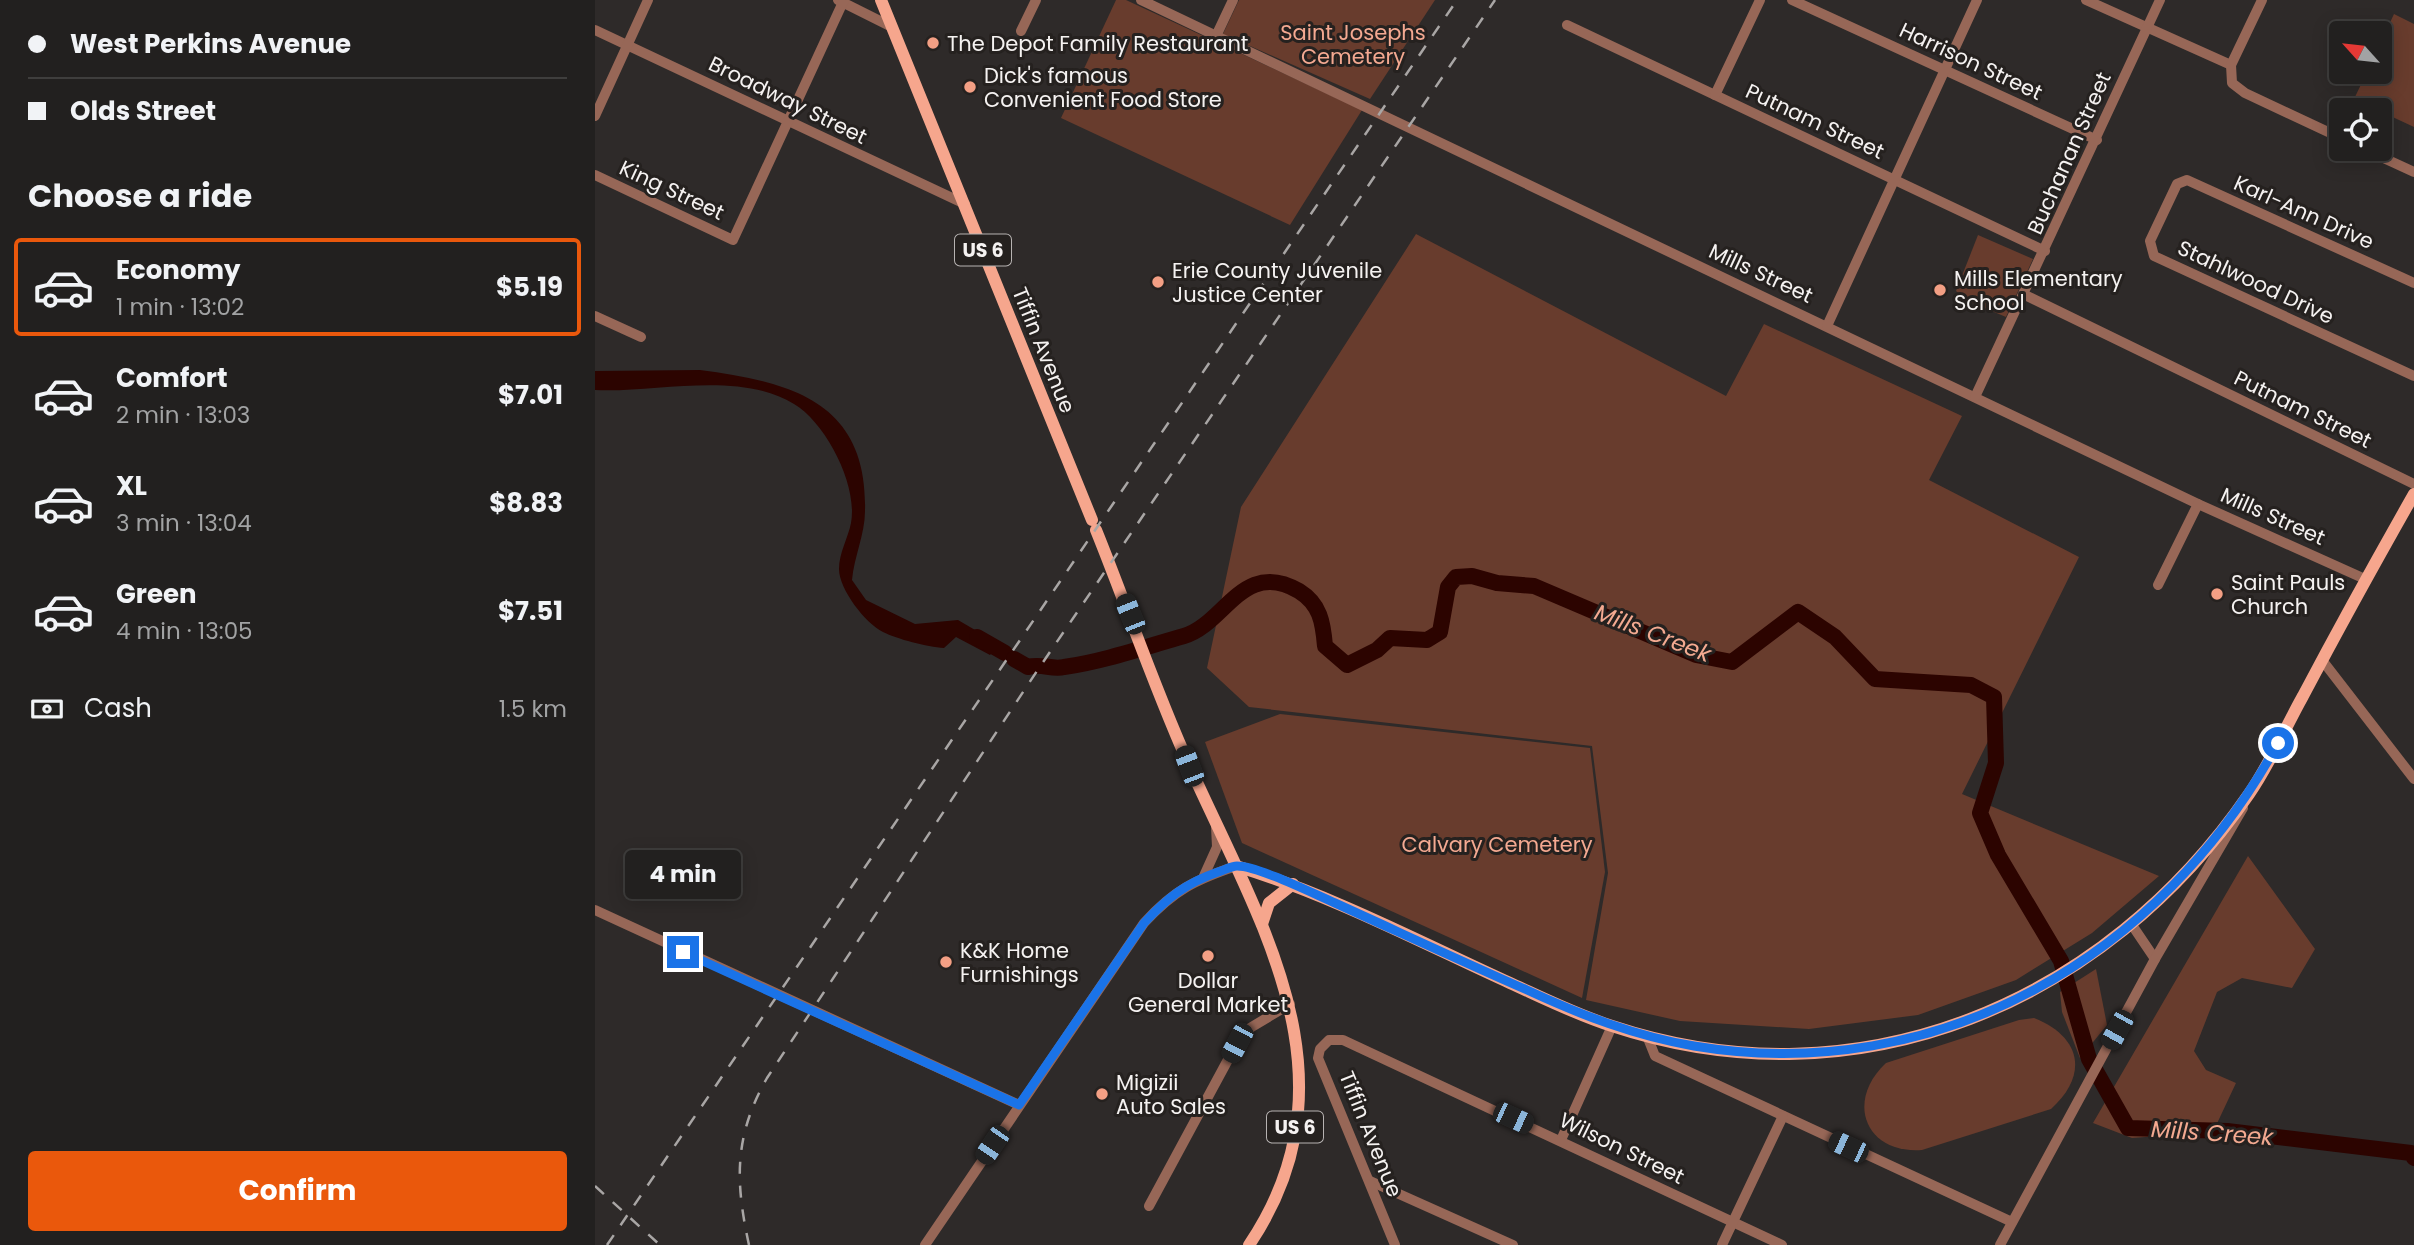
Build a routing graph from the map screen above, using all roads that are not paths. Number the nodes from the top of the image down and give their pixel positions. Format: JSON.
{"nodes":[{"id":1,"x":648,"y":0,"type":"edge"},
{"id":2,"x":881,"y":0,"type":"edge"},
{"id":3,"x":1036,"y":0,"type":"edge"},
{"id":4,"x":1141,"y":0,"type":"edge"},
{"id":5,"x":1233,"y":0,"type":"edge"},
{"id":6,"x":1760,"y":0,"type":"edge"},
{"id":7,"x":1792,"y":0,"type":"edge"},
{"id":8,"x":1977,"y":0,"type":"edge"},
{"id":9,"x":2086,"y":0,"type":"edge"},
{"id":10,"x":2160,"y":0,"type":"edge"},
{"id":11,"x":2262,"y":0,"type":"edge"},
{"id":12,"x":841,"y":1,"type":"edge"},
{"id":13,"x":1567,"y":25,"type":"dead end"},
{"id":14,"x":892,"y":27,"type":"junction"},
{"id":15,"x":2146,"y":27,"type":"junction"},
{"id":16,"x":595,"y":30,"type":"edge"},
{"id":17,"x":1021,"y":31,"type":"dead end"},
{"id":18,"x":1217,"y":34,"type":"junction"},
{"id":19,"x":628,"y":45,"type":"junction"},
{"id":20,"x":2231,"y":65,"type":"junction"},
{"id":21,"x":1944,"y":70,"type":"junction"},
{"id":22,"x":1716,"y":95,"type":"junction"},
{"id":23,"x":595,"y":116,"type":"edge"},
{"id":24,"x":787,"y":121,"type":"junction"},
{"id":25,"x":2329,"y":132,"type":"edge"},
{"id":26,"x":2097,"y":140,"type":"junction"},
{"id":27,"x":2390,"y":161,"type":"edge"},
{"id":28,"x":2414,"y":172,"type":"edge"},
{"id":29,"x":595,"y":175,"type":"edge"},
{"id":30,"x":1896,"y":180,"type":"junction"},
{"id":31,"x":2177,"y":184,"type":"joint"},
{"id":32,"x":965,"y":204,"type":"junction"},
{"id":33,"x":2045,"y":251,"type":"junction"},
{"id":34,"x":2414,"y":283,"type":"edge"},
{"id":35,"x":2025,"y":295,"type":"junction"},
{"id":36,"x":595,"y":316,"type":"edge"},
{"id":37,"x":1828,"y":326,"type":"junction"},
{"id":38,"x":641,"y":337,"type":"dead end"},
{"id":39,"x":2414,"y":376,"type":"edge"},
{"id":40,"x":1975,"y":397,"type":"junction"},
{"id":41,"x":2414,"y":484,"type":"edge"},
{"id":42,"x":2414,"y":494,"type":"edge"},
{"id":43,"x":2198,"y":504,"type":"junction"},
{"id":44,"x":2365,"y":579,"type":"junction"},
{"id":45,"x":2158,"y":585,"type":"dead end"},
{"id":46,"x":2322,"y":660,"type":"junction"},
{"id":47,"x":2414,"y":779,"type":"edge"},
{"id":48,"x":2251,"y":792,"type":"junction"},
{"id":49,"x":1216,"y":822,"type":"junction"},
{"id":50,"x":1236,"y":866,"type":"junction"},
{"id":51,"x":1203,"y":877,"type":"junction"},
{"id":52,"x":1293,"y":884,"type":"junction"},
{"id":53,"x":595,"y":911,"type":"edge"},
{"id":54,"x":1262,"y":924,"type":"junction"},
{"id":55,"x":2132,"y":925,"type":"junction"},
{"id":56,"x":2155,"y":959,"type":"junction"},
{"id":57,"x":1290,"y":1004,"type":"junction"},
{"id":58,"x":1612,"y":1026,"type":"junction"},
{"id":59,"x":1647,"y":1036,"type":"junction"},
{"id":60,"x":1329,"y":1040,"type":"joint"},
{"id":61,"x":1019,"y":1105,"type":"junction"},
{"id":62,"x":1783,"y":1116,"type":"junction"},
{"id":63,"x":1561,"y":1140,"type":"junction"},
{"id":64,"x":1370,"y":1181,"type":"junction"},
{"id":65,"x":1149,"y":1206,"type":"dead end"},
{"id":66,"x":2013,"y":1222,"type":"junction"},
{"id":67,"x":1732,"y":1223,"type":"junction"},
{"id":68,"x":925,"y":1245,"type":"edge"},
{"id":69,"x":1249,"y":1245,"type":"edge"},
{"id":70,"x":1395,"y":1245,"type":"edge"},
{"id":71,"x":1513,"y":1245,"type":"edge"},
{"id":72,"x":1722,"y":1245,"type":"edge"},
{"id":73,"x":1782,"y":1245,"type":"edge"},
{"id":74,"x":2000,"y":1245,"type":"edge"}],
"edges":[{"from":1,"to":19,"type":"street"},
{"from":2,"to":14,"type":"main road","name":"Tiffin Avenue","number":"US 6"},
{"from":3,"to":17,"type":"street"},
{"from":4,"to":18,"type":"street","name":"Mills Street"},
{"from":5,"to":18,"type":"street"},
{"from":6,"to":22,"type":"street"},
{"from":7,"to":21,"type":"street","name":"Harrison Street"},
{"from":8,"to":21,"type":"street"},
{"from":9,"to":15,"type":"street"},
{"from":10,"to":15,"type":"street","name":"Buchanan Street"},
{"from":11,"to":20,"type":"street"},
{"from":12,"to":14,"type":"street"},
{"from":12,"to":24,"type":"street"},
{"from":13,"to":22,"type":"street","name":"Putnam Street"},
{"from":14,"to":32,"type":"main road","name":"Tiffin Avenue","number":"US 6"},
{"from":15,"to":20,"type":"street"},
{"from":15,"to":26,"type":"street","name":"Buchanan Street"},
{"from":16,"to":19,"type":"street","name":"Broadway Street"},
{"from":18,"to":37,"type":"street","name":"Mills Street"},
{"from":19,"to":23,"type":"street"},
{"from":19,"to":24,"type":"street","name":"Broadway Street"},
{"from":20,"to":25,"type":"street"},
{"from":21,"to":26,"type":"street","name":"Harrison Street"},
{"from":21,"to":30,"type":"street"},
{"from":22,"to":30,"type":"street","name":"Putnam Street"},
{"from":24,"to":29,"type":"street","name":"King Street"},
{"from":24,"to":32,"type":"street","name":"Broadway Street"},
{"from":26,"to":33,"type":"street","name":"Buchanan Street"},
{"from":27,"to":28,"type":"street"},
{"from":30,"to":33,"type":"street","name":"Putnam Street"},
{"from":30,"to":37,"type":"street"},
{"from":31,"to":34,"type":"street","name":"Karl-Ann Drive"},
{"from":31,"to":39,"type":"street","name":"Stahlwood Drive"},
{"from":32,"to":49,"type":"main road","name":"Tiffin Avenue","number":"US 6"},
{"from":33,"to":35,"type":"street","name":"Buchanan Street"},
{"from":35,"to":40,"type":"street","name":"Buchanan Street"},
{"from":35,"to":41,"type":"street","name":"Putnam Street"},
{"from":36,"to":38,"type":"street"},
{"from":37,"to":40,"type":"street","name":"Mills Street"},
{"from":40,"to":43,"type":"street","name":"Mills Street"},
{"from":42,"to":44,"type":"main road"},
{"from":43,"to":44,"type":"street","name":"Mills Street"},
{"from":43,"to":45,"type":"street"},
{"from":44,"to":46,"type":"main road"},
{"from":46,"to":47,"type":"street"},
{"from":46,"to":48,"type":"main road"},
{"from":48,"to":55,"type":"main road"},
{"from":48,"to":56,"type":"street"},
{"from":49,"to":50,"type":"main road","name":"Tiffin Avenue","number":"US 6"},
{"from":49,"to":51,"type":"street"},
{"from":50,"to":51,"type":"street"},
{"from":50,"to":52,"type":"main road"},
{"from":50,"to":54,"type":"main road","number":"US 6"},
{"from":51,"to":61,"type":"street"},
{"from":52,"to":54,"type":"main road"},
{"from":52,"to":58,"type":"main road"},
{"from":53,"to":61,"type":"street"},
{"from":54,"to":57,"type":"main road","number":"US 6"},
{"from":55,"to":56,"type":"street"},
{"from":55,"to":59,"type":"main road"},
{"from":56,"to":66,"type":"street"},
{"from":57,"to":65,"type":"street"},
{"from":57,"to":69,"type":"main road","number":"US 6"},
{"from":58,"to":59,"type":"main road"},
{"from":58,"to":63,"type":"street"},
{"from":59,"to":62,"type":"street"},
{"from":60,"to":63,"type":"street","name":"Wilson Street"},
{"from":60,"to":64,"type":"street","name":"Tiffin Avenue"},
{"from":61,"to":68,"type":"street"},
{"from":62,"to":66,"type":"street"},
{"from":62,"to":67,"type":"street"},
{"from":63,"to":67,"type":"street","name":"Wilson Street"},
{"from":64,"to":70,"type":"street","name":"Tiffin Avenue"},
{"from":64,"to":71,"type":"street"},
{"from":66,"to":74,"type":"street"},
{"from":67,"to":72,"type":"street"},
{"from":67,"to":73,"type":"street","name":"Wilson Street"}]}
